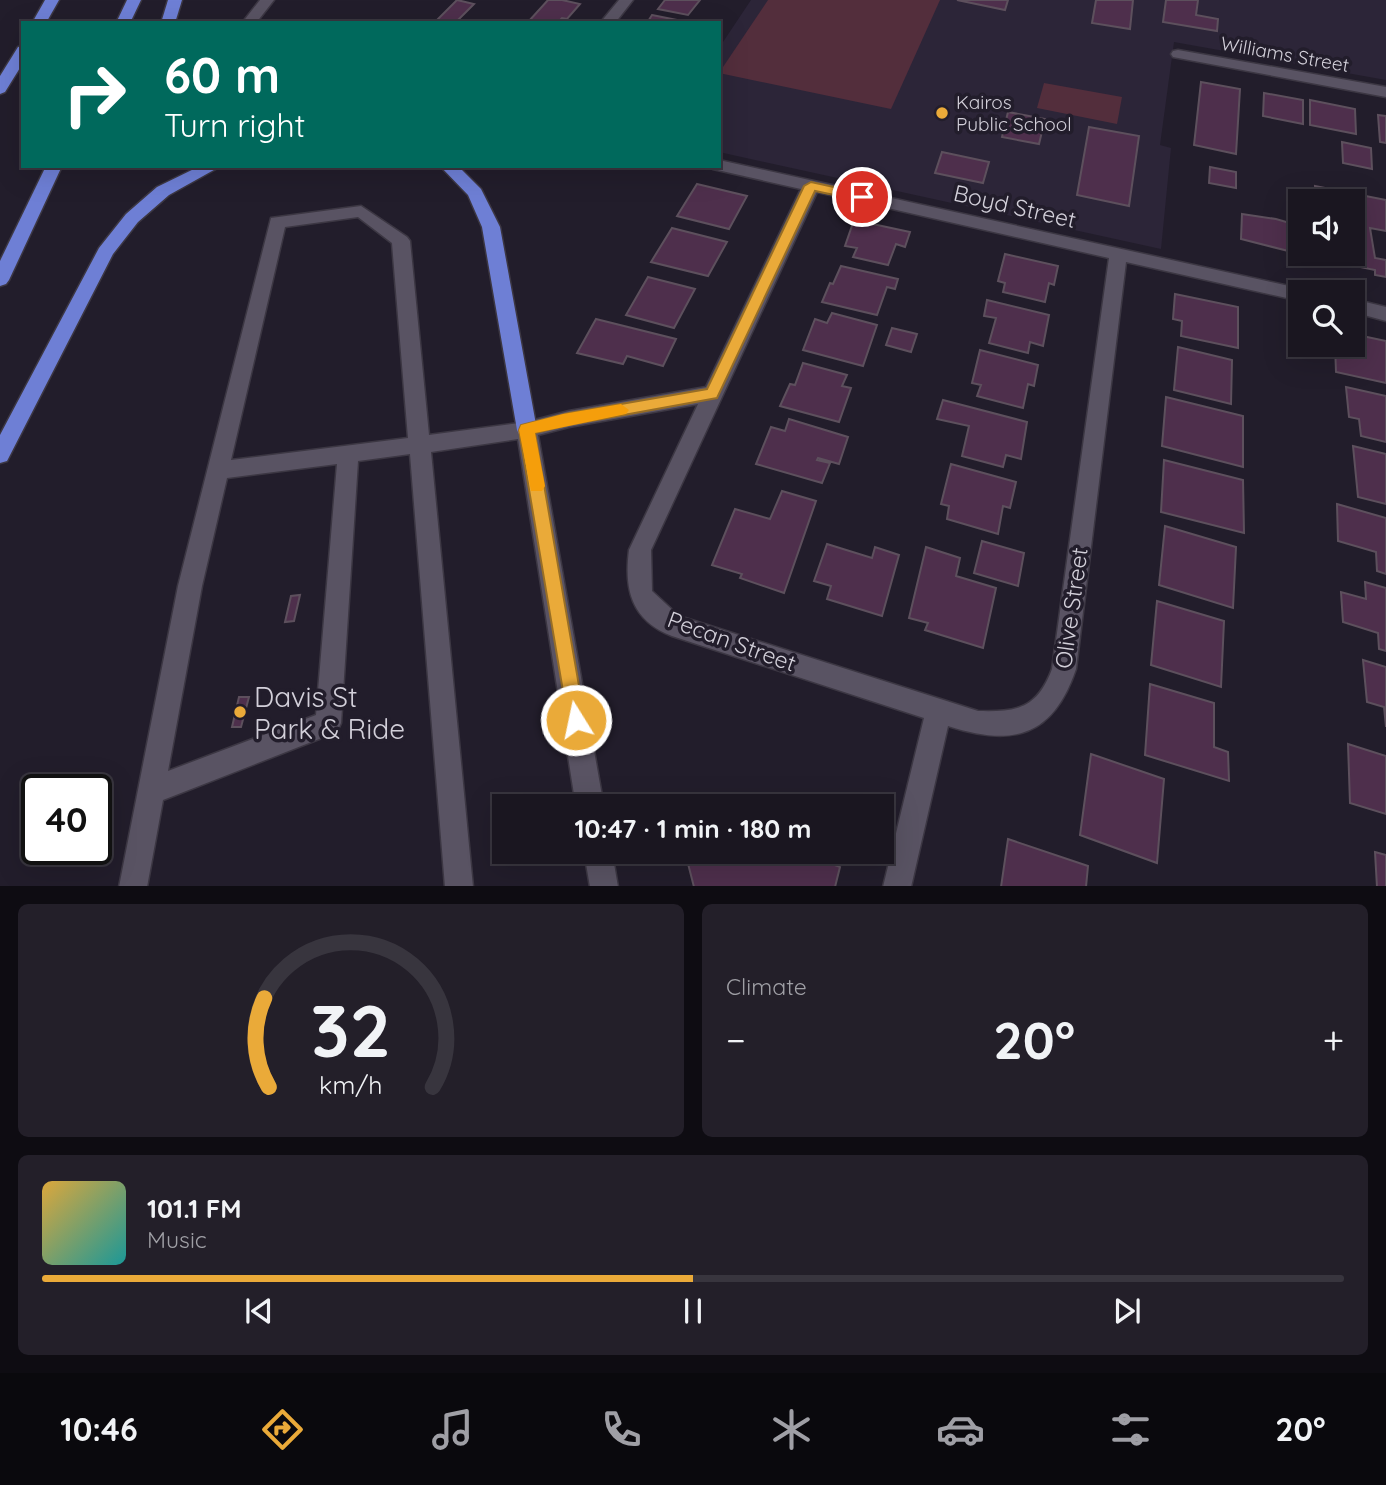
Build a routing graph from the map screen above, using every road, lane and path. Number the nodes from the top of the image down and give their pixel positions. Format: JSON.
{"nodes":[{"id":1,"x":52,"y":0,"type":"edge"},
{"id":2,"x":134,"y":0,"type":"edge"},
{"id":3,"x":175,"y":0,"type":"edge"},
{"id":4,"x":267,"y":0,"type":"edge"},
{"id":5,"x":625,"y":0,"type":"edge"},
{"id":6,"x":40,"y":21,"type":"edge"},
{"id":7,"x":125,"y":21,"type":"edge"},
{"id":8,"x":169,"y":21,"type":"edge"},
{"id":9,"x":251,"y":21,"type":"edge"},
{"id":10,"x":609,"y":21,"type":"edge"},
{"id":11,"x":21,"y":53,"type":"edge"},
{"id":12,"x":1178,"y":54,"type":"dead end"},
{"id":13,"x":0,"y":89,"type":"edge"},
{"id":14,"x":1386,"y":92,"type":"edge"},
{"id":15,"x":721,"y":164,"type":"edge"},
{"id":16,"x":53,"y":168,"type":"edge"},
{"id":17,"x":208,"y":168,"type":"edge"},
{"id":18,"x":451,"y":168,"type":"edge"},
{"id":19,"x":811,"y":186,"type":"junction"},
{"id":20,"x":1118,"y":254,"type":"junction"},
{"id":21,"x":0,"y":280,"type":"edge"},
{"id":22,"x":1288,"y":292,"type":"edge"},
{"id":23,"x":1365,"y":309,"type":"edge"},
{"id":24,"x":1386,"y":314,"type":"edge"},
{"id":25,"x":712,"y":394,"type":"junction"},
{"id":26,"x":527,"y":430,"type":"junction"},
{"id":27,"x":419,"y":444,"type":"junction"},
{"id":28,"x":348,"y":453,"type":"junction"},
{"id":29,"x":0,"y":455,"type":"edge"},
{"id":30,"x":218,"y":470,"type":"junction"},
{"id":31,"x":939,"y":710,"type":"junction"},
{"id":32,"x":151,"y":792,"type":"junction"},
{"id":33,"x":588,"y":794,"type":"edge"},
{"id":34,"x":600,"y":864,"type":"edge"},
{"id":35,"x":133,"y":886,"type":"edge"},
{"id":36,"x":459,"y":886,"type":"edge"},
{"id":37,"x":604,"y":886,"type":"edge"},
{"id":38,"x":897,"y":886,"type":"edge"}],
"edges":[{"from":1,"to":6,"type":"highway"},
{"from":2,"to":7,"type":"highway"},
{"from":3,"to":8,"type":"highway"},
{"from":4,"to":9,"type":"street"},
{"from":5,"to":10,"type":"street"},
{"from":11,"to":13,"type":"highway"},
{"from":12,"to":14,"type":"street","name":"Williams Street"},
{"from":15,"to":19,"type":"street","name":"Boyd Street"},
{"from":16,"to":21,"type":"highway"},
{"from":17,"to":29,"type":"highway"},
{"from":18,"to":26,"type":"highway"},
{"from":19,"to":20,"type":"street","name":"Boyd Street"},
{"from":19,"to":25,"type":"street","name":"Pecan Street"},
{"from":20,"to":22,"type":"street","name":"Boyd Street"},
{"from":20,"to":31,"type":"street","name":"Olive Street"},
{"from":23,"to":24,"type":"street"},
{"from":25,"to":26,"type":"street"},
{"from":25,"to":31,"type":"street","name":"Pecan Street"},
{"from":26,"to":27,"type":"street"},
{"from":26,"to":33,"type":"street"},
{"from":27,"to":28,"type":"street"},
{"from":27,"to":30,"type":"street"},
{"from":27,"to":36,"type":"street"},
{"from":28,"to":30,"type":"street"},
{"from":28,"to":32,"type":"street"},
{"from":30,"to":32,"type":"street"},
{"from":31,"to":38,"type":"street"},
{"from":32,"to":35,"type":"street"},
{"from":34,"to":37,"type":"street"}]}
